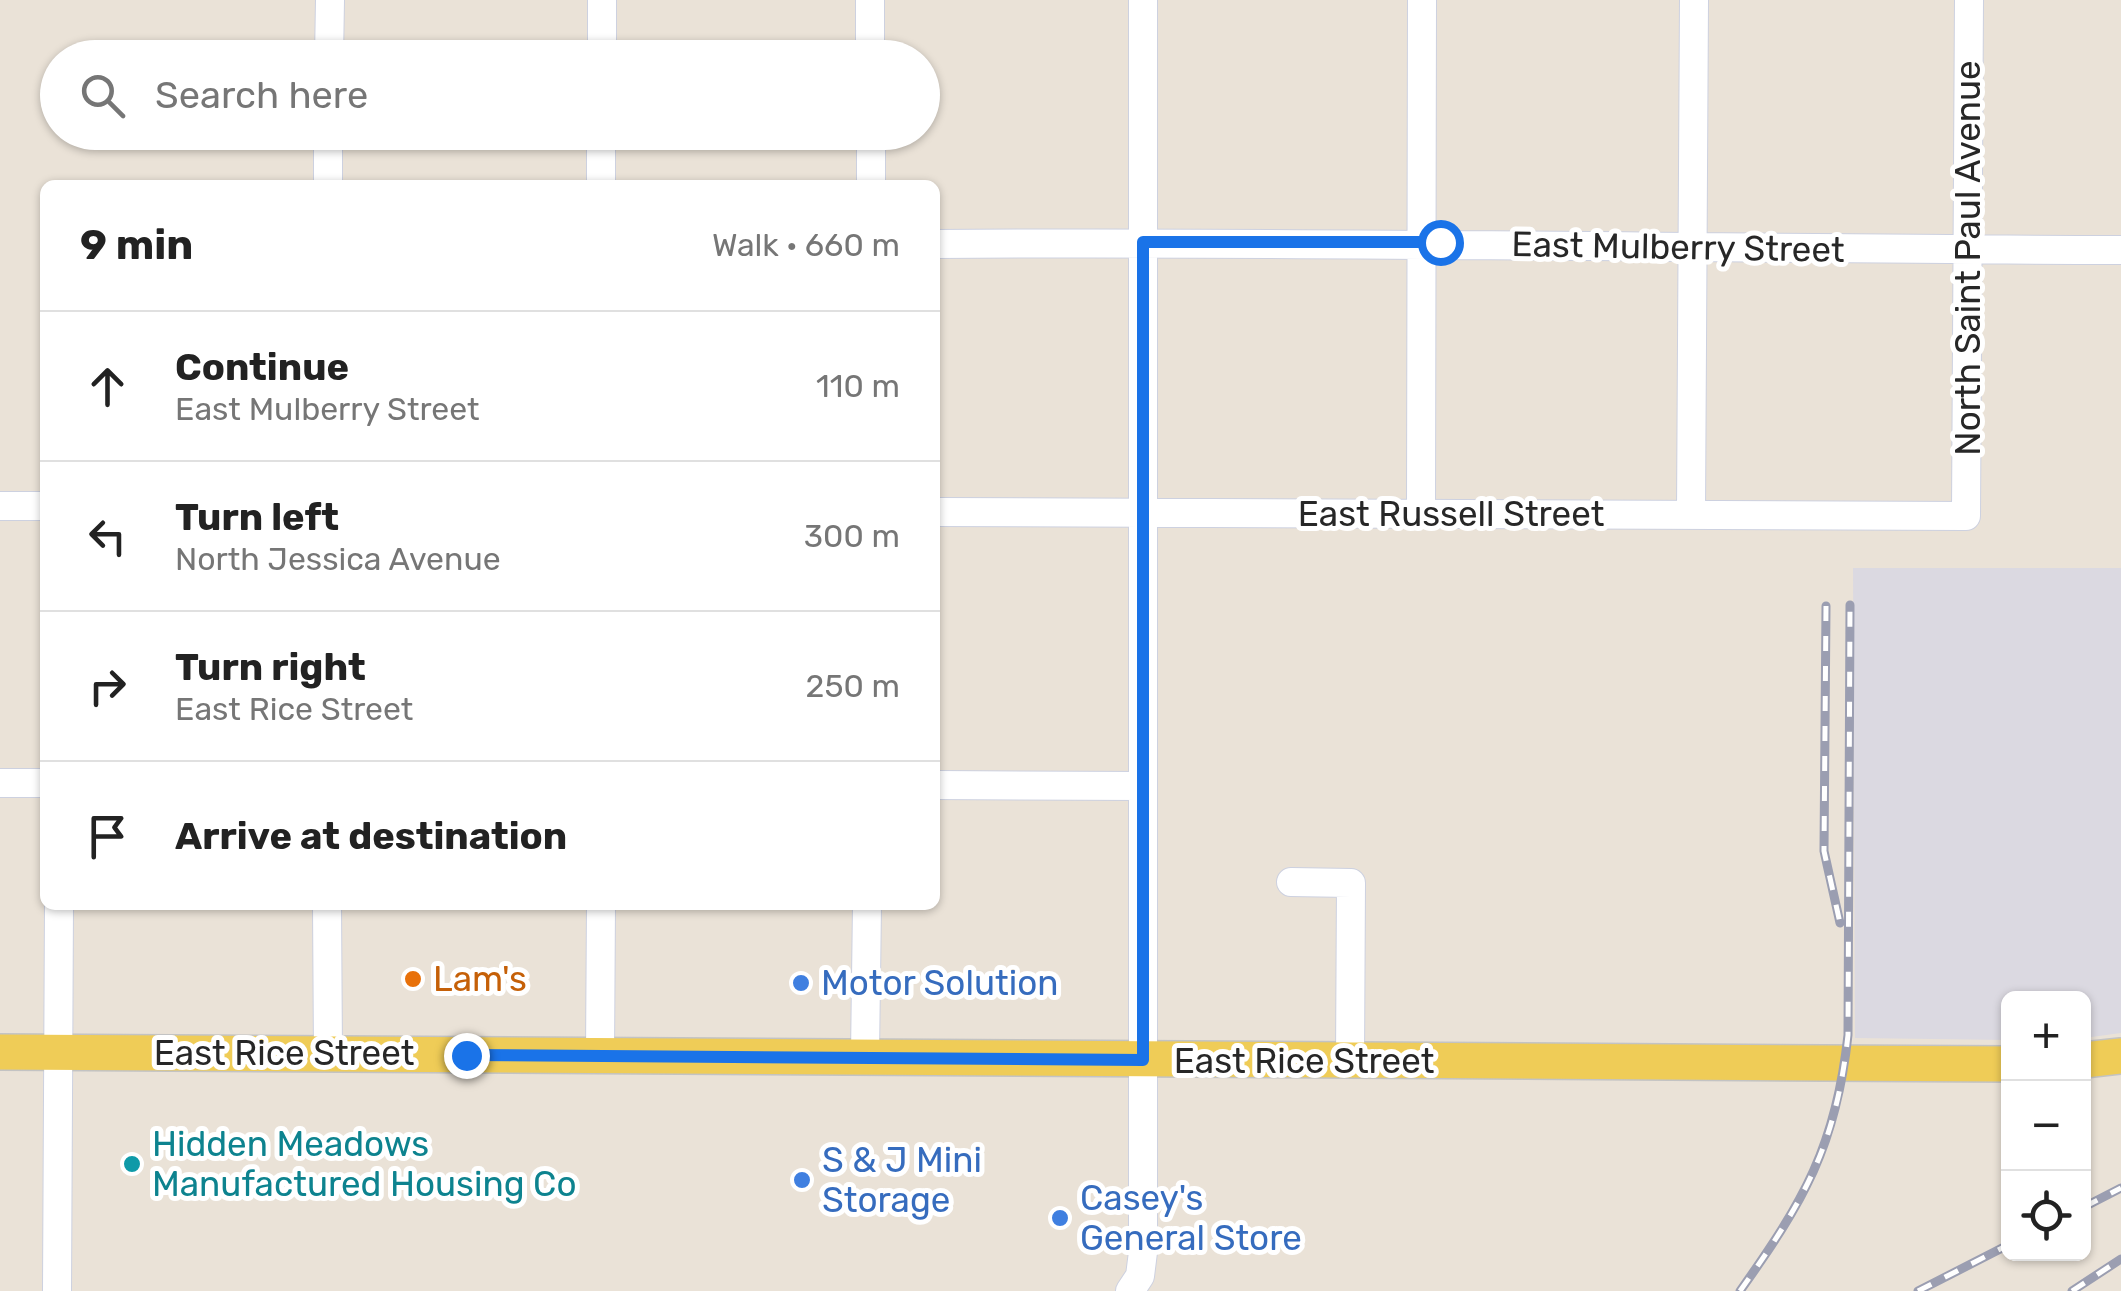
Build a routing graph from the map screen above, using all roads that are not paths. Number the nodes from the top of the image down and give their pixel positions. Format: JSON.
{"nodes":[{"id":1,"x":330,"y":0,"type":"edge"},
{"id":2,"x":602,"y":0,"type":"edge"},
{"id":3,"x":870,"y":0,"type":"edge"},
{"id":4,"x":1143,"y":0,"type":"edge"},
{"id":5,"x":1422,"y":0,"type":"edge"},
{"id":6,"x":1694,"y":0,"type":"edge"},
{"id":7,"x":1969,"y":0,"type":"edge"},
{"id":8,"x":329,"y":40,"type":"edge"},
{"id":9,"x":602,"y":40,"type":"edge"},
{"id":10,"x":870,"y":40,"type":"edge"},
{"id":11,"x":328,"y":150,"type":"edge"},
{"id":12,"x":602,"y":150,"type":"edge"},
{"id":13,"x":871,"y":150,"type":"edge"},
{"id":14,"x":328,"y":180,"type":"edge"},
{"id":15,"x":601,"y":180,"type":"edge"},
{"id":16,"x":871,"y":180,"type":"edge"},
{"id":17,"x":1143,"y":242,"type":"junction"},
{"id":18,"x":1421,"y":242,"type":"junction"},
{"id":19,"x":940,"y":244,"type":"edge"},
{"id":20,"x":1693,"y":248,"type":"junction"},
{"id":21,"x":1968,"y":250,"type":"junction"},
{"id":22,"x":2121,"y":250,"type":"edge"},
{"id":23,"x":0,"y":506,"type":"edge"},
{"id":24,"x":40,"y":506,"type":"edge"},
{"id":25,"x":940,"y":512,"type":"edge"},
{"id":26,"x":1140,"y":514,"type":"junction"},
{"id":27,"x":1420,"y":514,"type":"junction"},
{"id":28,"x":1691,"y":516,"type":"junction"},
{"id":29,"x":1966,"y":516,"type":"joint"},
{"id":30,"x":0,"y":783,"type":"edge"},
{"id":31,"x":40,"y":783,"type":"edge"},
{"id":32,"x":940,"y":785,"type":"edge"},
{"id":33,"x":1142,"y":786,"type":"junction"},
{"id":34,"x":1291,"y":882,"type":"dead end"},
{"id":35,"x":58,"y":910,"type":"edge"},
{"id":36,"x":328,"y":910,"type":"edge"},
{"id":37,"x":601,"y":910,"type":"edge"},
{"id":38,"x":868,"y":910,"type":"edge"},
{"id":39,"x":0,"y":1052,"type":"edge"},
{"id":40,"x":58,"y":1052,"type":"junction"},
{"id":41,"x":328,"y":1054,"type":"junction"},
{"id":42,"x":600,"y":1056,"type":"junction"},
{"id":43,"x":865,"y":1056,"type":"junction"},
{"id":44,"x":2121,"y":1056,"type":"edge"},
{"id":45,"x":2091,"y":1059,"type":"edge"},
{"id":46,"x":1143,"y":1060,"type":"junction"},
{"id":47,"x":1350,"y":1061,"type":"junction"},
{"id":48,"x":2001,"y":1064,"type":"edge"},
{"id":49,"x":56,"y":1291,"type":"edge"},
{"id":50,"x":1130,"y":1291,"type":"edge"}],
"edges":[{"from":1,"to":8,"type":"street"},
{"from":2,"to":9,"type":"street"},
{"from":3,"to":10,"type":"street"},
{"from":4,"to":17,"type":"street"},
{"from":5,"to":18,"type":"street"},
{"from":6,"to":20,"type":"street"},
{"from":7,"to":21,"type":"street","name":"North Saint Paul Avenue"},
{"from":11,"to":14,"type":"street"},
{"from":12,"to":15,"type":"street"},
{"from":13,"to":16,"type":"street"},
{"from":17,"to":18,"type":"street","name":"East Mulberry Street"},
{"from":17,"to":19,"type":"street","name":"East Mulberry Street"},
{"from":17,"to":26,"type":"street"},
{"from":18,"to":20,"type":"street","name":"East Mulberry Street"},
{"from":18,"to":27,"type":"street"},
{"from":20,"to":21,"type":"street","name":"East Mulberry Street"},
{"from":20,"to":28,"type":"street"},
{"from":21,"to":22,"type":"street","name":"East Mulberry Street"},
{"from":21,"to":29,"type":"street","name":"North Saint Paul Avenue"},
{"from":23,"to":24,"type":"street"},
{"from":25,"to":26,"type":"street","name":"East Russell Street"},
{"from":26,"to":27,"type":"street","name":"East Russell Street"},
{"from":26,"to":33,"type":"street"},
{"from":27,"to":28,"type":"street","name":"East Russell Street"},
{"from":28,"to":29,"type":"street","name":"East Russell Street"},
{"from":30,"to":31,"type":"street"},
{"from":32,"to":33,"type":"street"},
{"from":33,"to":46,"type":"street"},
{"from":34,"to":47,"type":"street"},
{"from":35,"to":40,"type":"street"},
{"from":36,"to":41,"type":"street"},
{"from":37,"to":42,"type":"street"},
{"from":38,"to":43,"type":"street"},
{"from":39,"to":40,"type":"main road","name":"East Rice Street"},
{"from":40,"to":41,"type":"main road","name":"East Rice Street"},
{"from":40,"to":49,"type":"street"},
{"from":41,"to":42,"type":"main road","name":"East Rice Street"},
{"from":42,"to":43,"type":"main road","name":"East Rice Street"},
{"from":43,"to":46,"type":"main road","name":"East Rice Street"},
{"from":44,"to":45,"type":"main road"},
{"from":46,"to":47,"type":"main road","name":"East Rice Street"},
{"from":46,"to":50,"type":"street"},
{"from":47,"to":48,"type":"main road","name":"East Rice Street"}]}
